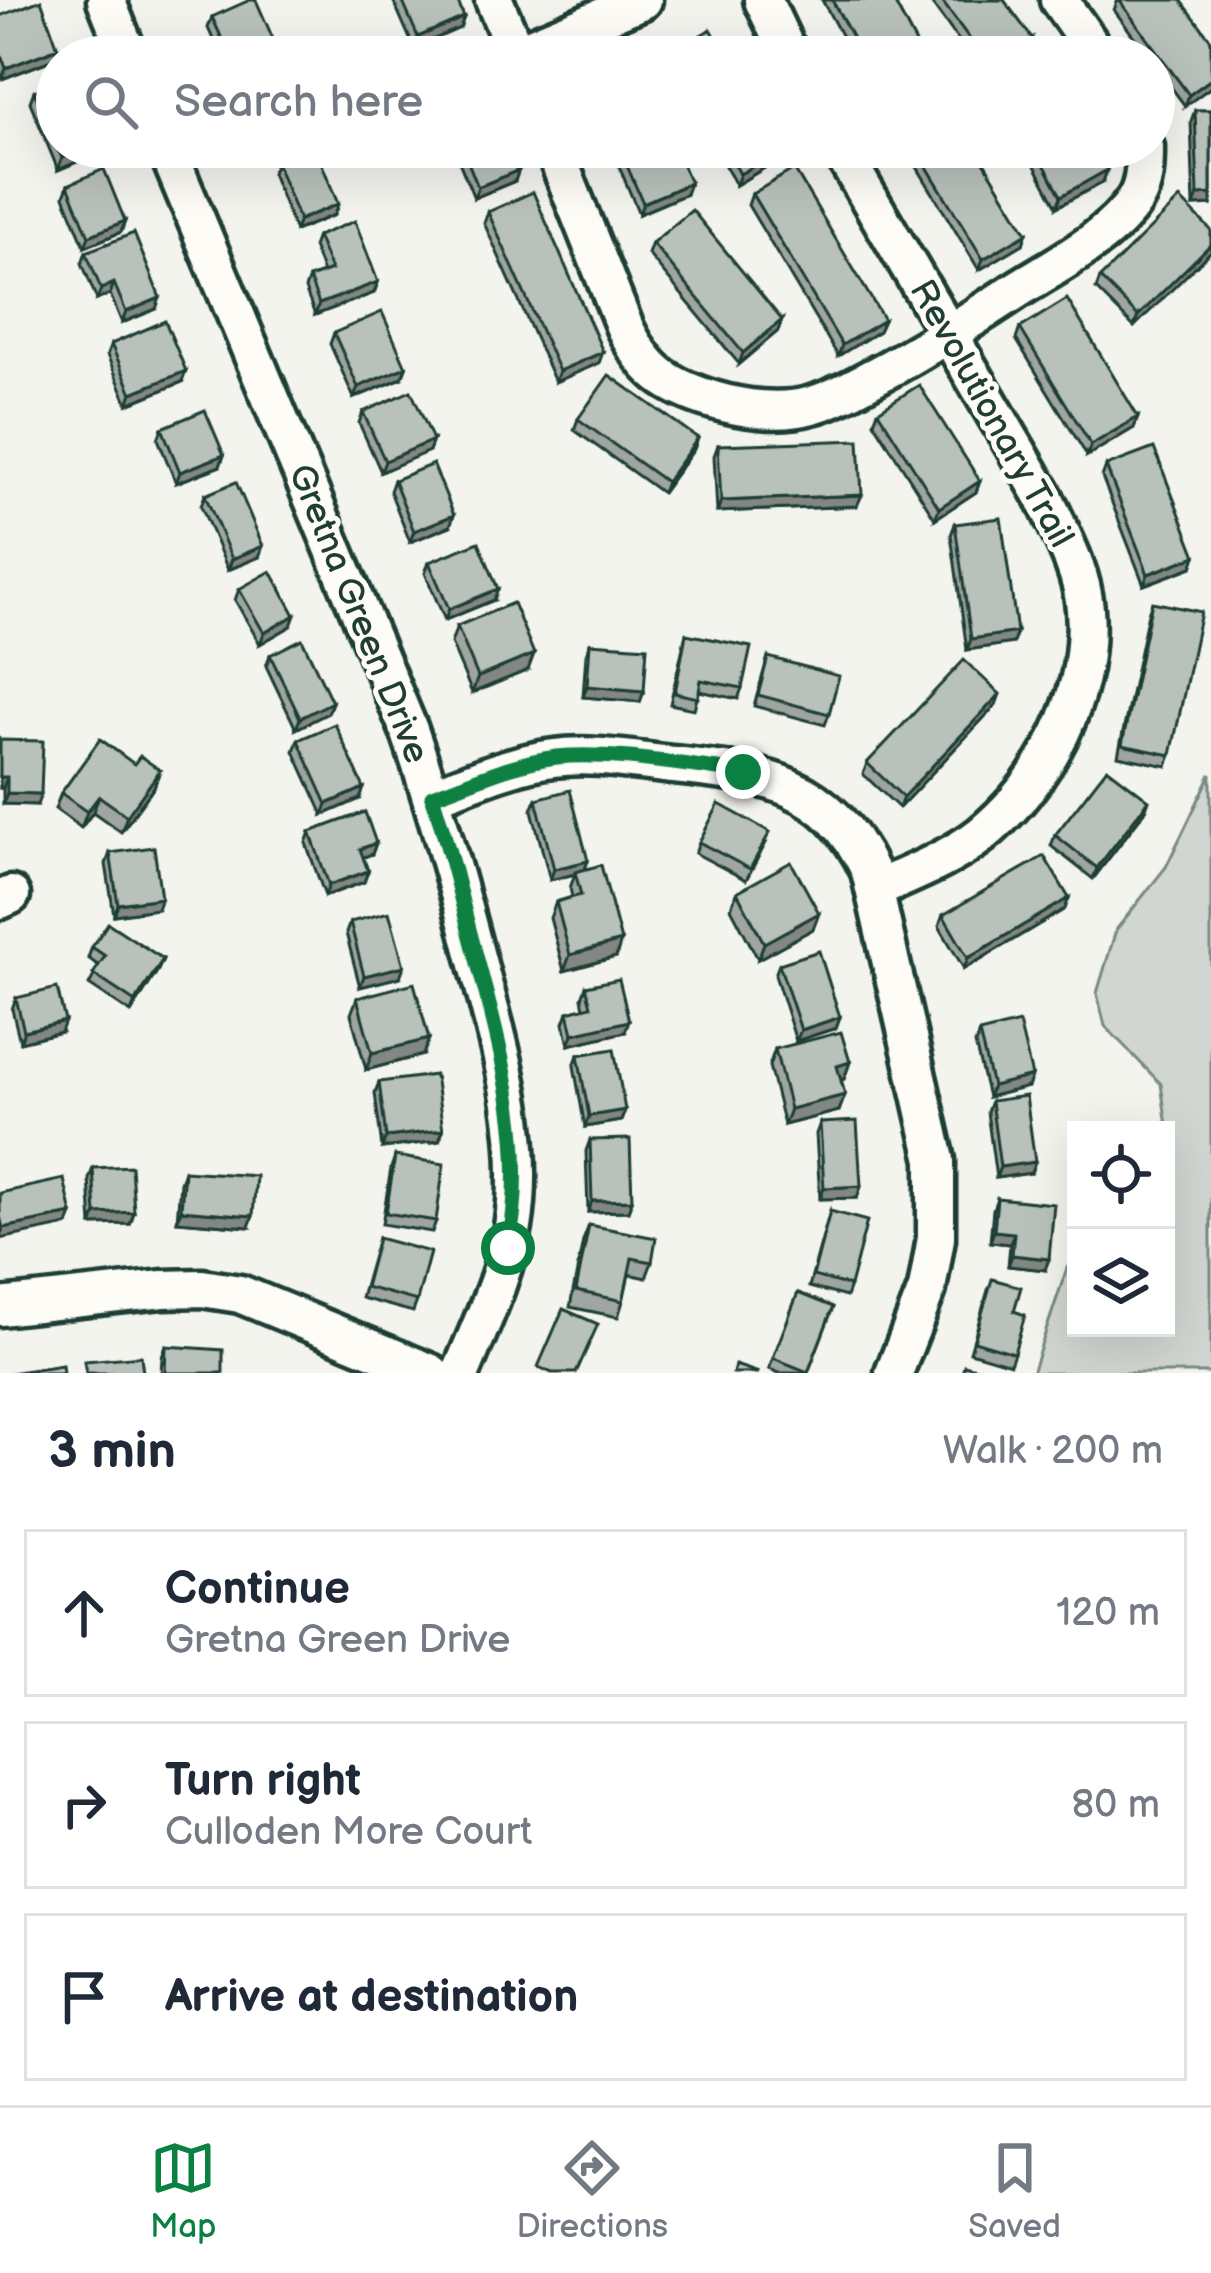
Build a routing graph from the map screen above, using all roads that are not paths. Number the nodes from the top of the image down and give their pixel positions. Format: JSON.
{"nodes":[{"id":1,"x":106,"y":0,"type":"edge"},
{"id":2,"x":494,"y":0,"type":"edge"},
{"id":3,"x":643,"y":0,"type":"edge"},
{"id":4,"x":763,"y":0,"type":"edge"},
{"id":5,"x":1059,"y":0,"type":"edge"},
{"id":6,"x":121,"y":36,"type":"edge"},
{"id":7,"x":509,"y":36,"type":"edge"},
{"id":8,"x":561,"y":36,"type":"edge"},
{"id":9,"x":780,"y":36,"type":"edge"},
{"id":10,"x":1085,"y":36,"type":"edge"},
{"id":11,"x":175,"y":168,"type":"edge"},
{"id":12,"x":562,"y":168,"type":"edge"},
{"id":13,"x":851,"y":168,"type":"edge"},
{"id":14,"x":1145,"y":168,"type":"edge"},
{"id":15,"x":950,"y":334,"type":"junction"},
{"id":16,"x":432,"y":796,"type":"junction"},
{"id":17,"x":874,"y":890,"type":"junction"},
{"id":18,"x":0,"y":1307,"type":"edge"},
{"id":19,"x":431,"y":1373,"type":"edge"},
{"id":20,"x":461,"y":1373,"type":"edge"},
{"id":21,"x":894,"y":1373,"type":"edge"}],
"edges":[{"from":1,"to":6,"type":"street"},
{"from":2,"to":7,"type":"street"},
{"from":3,"to":8,"type":"street"},
{"from":4,"to":9,"type":"street"},
{"from":5,"to":10,"type":"street"},
{"from":11,"to":16,"type":"street","name":"Gretna Green Drive"},
{"from":12,"to":15,"type":"street"},
{"from":13,"to":15,"type":"street","name":"Revolutionary Trail"},
{"from":14,"to":15,"type":"street"},
{"from":15,"to":17,"type":"street","name":"Revolutionary Trail"},
{"from":16,"to":17,"type":"street"},
{"from":16,"to":20,"type":"street","name":"Gretna Green Drive"},
{"from":17,"to":21,"type":"street"},
{"from":18,"to":19,"type":"street"}]}
